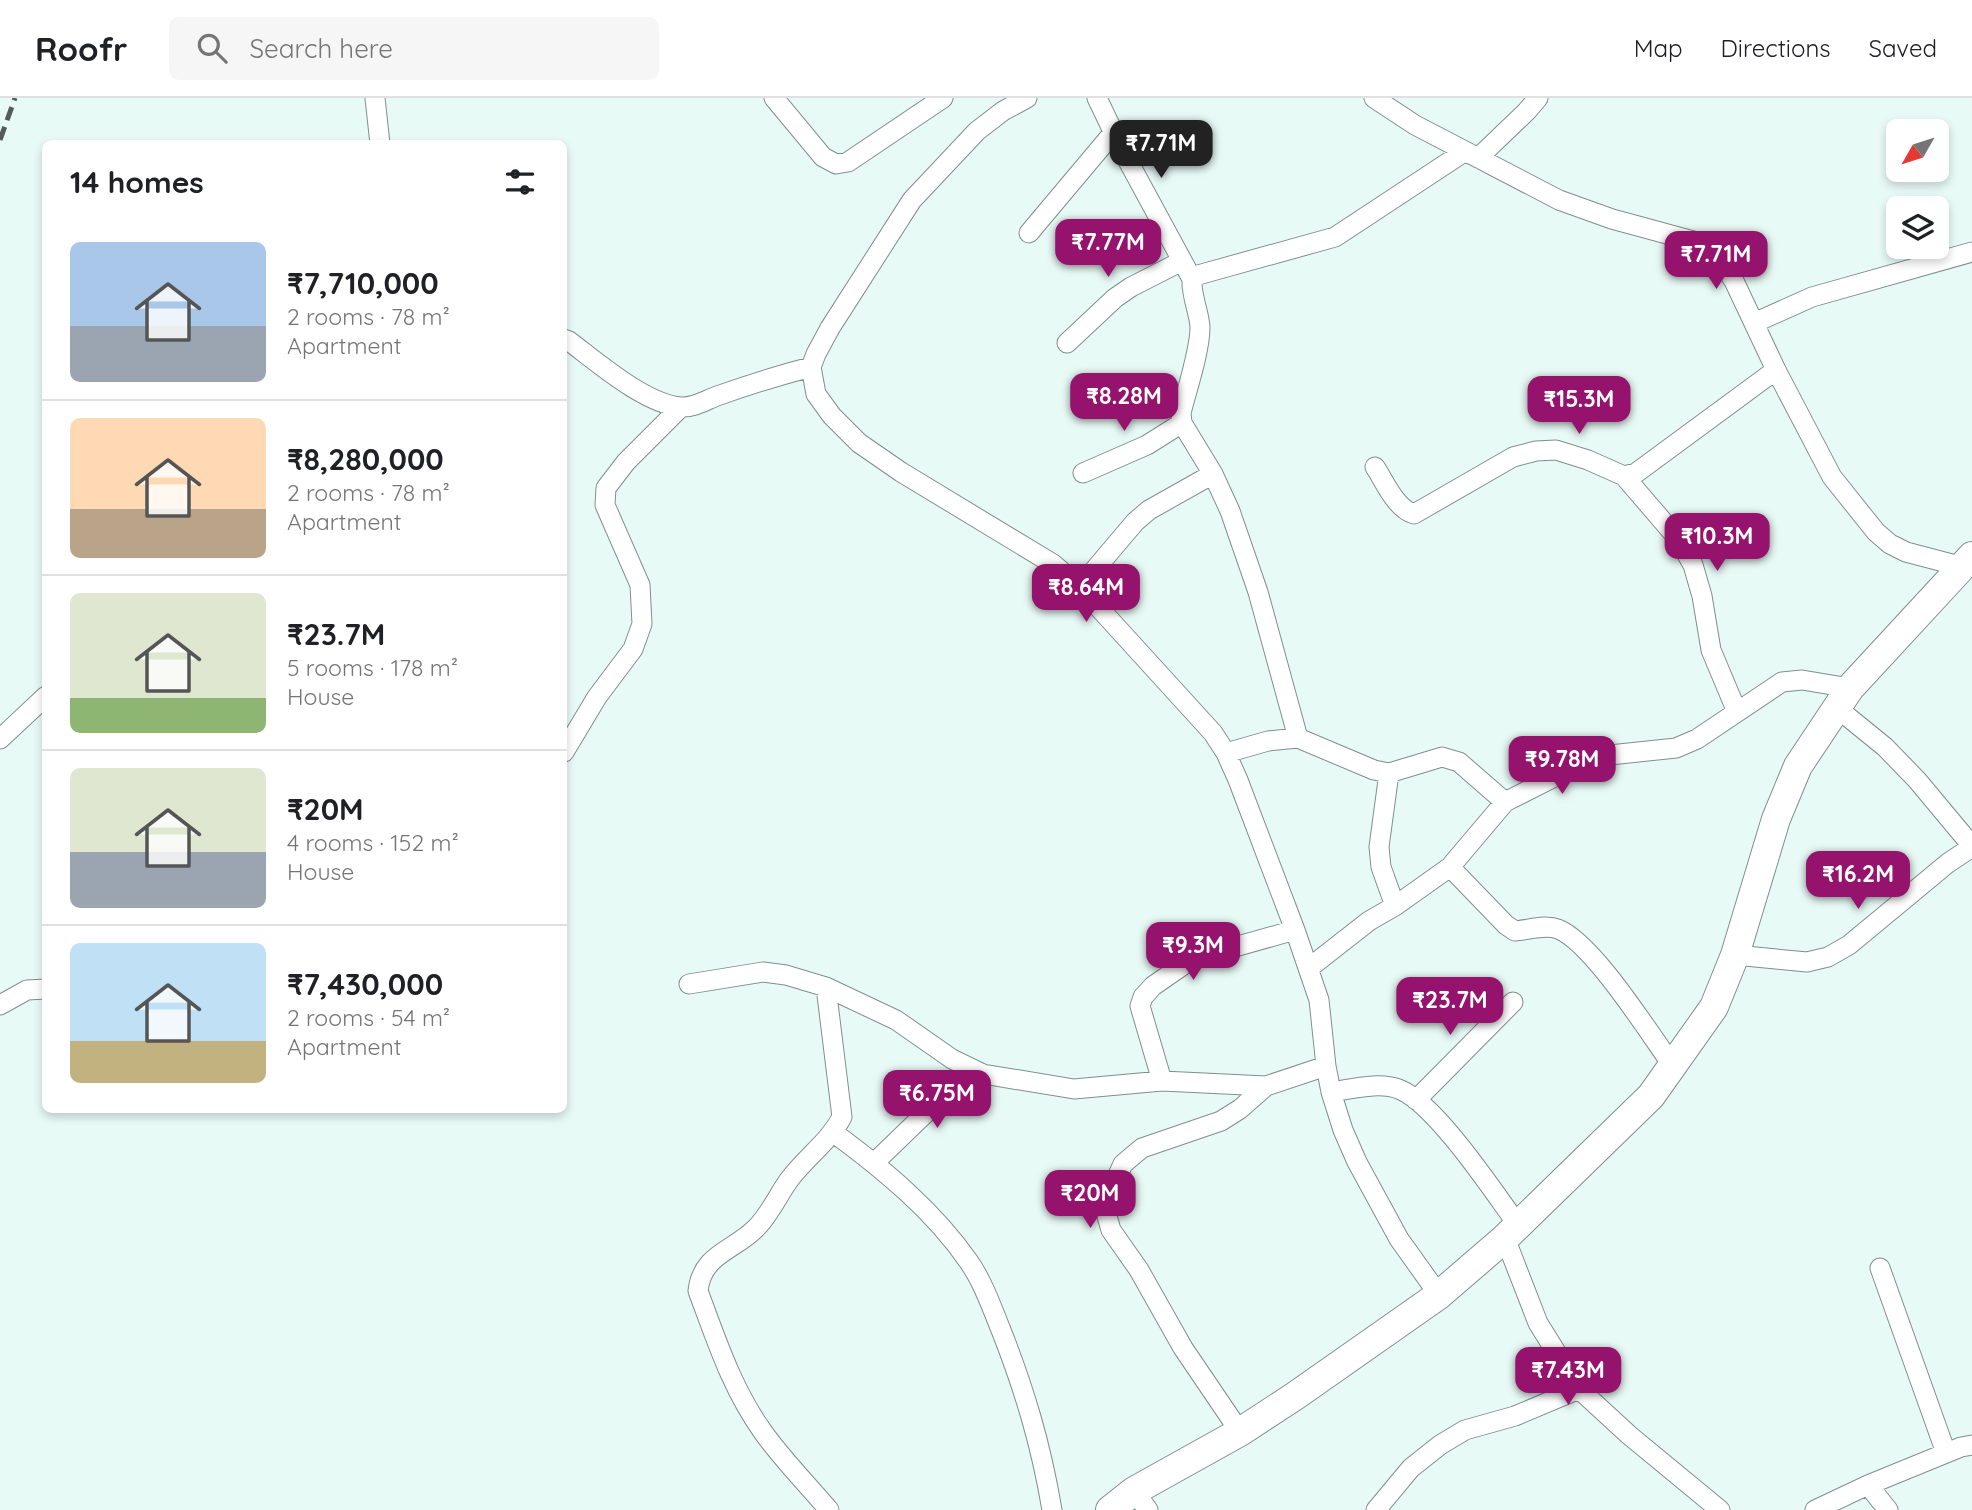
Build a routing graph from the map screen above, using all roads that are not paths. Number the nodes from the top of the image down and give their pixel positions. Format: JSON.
{"nodes":[{"id":1,"x":375,"y":98,"type":"edge"},
{"id":2,"x":774,"y":98,"type":"edge"},
{"id":3,"x":943,"y":98,"type":"edge"},
{"id":4,"x":1027,"y":98,"type":"edge"},
{"id":5,"x":1097,"y":98,"type":"edge"},
{"id":6,"x":1374,"y":98,"type":"edge"},
{"id":7,"x":1538,"y":98,"type":"edge"},
{"id":8,"x":1001,"y":103,"type":"edge"},
{"id":9,"x":1113,"y":133,"type":"junction"},
{"id":10,"x":380,"y":140,"type":"edge"},
{"id":11,"x":1471,"y":155,"type":"junction"},
{"id":12,"x":1029,"y":233,"type":"dead end"},
{"id":13,"x":1972,"y":252,"type":"edge"},
{"id":14,"x":1182,"y":261,"type":"junction"},
{"id":15,"x":1192,"y":279,"type":"junction"},
{"id":16,"x":1754,"y":323,"type":"junction"},
{"id":17,"x":567,"y":341,"type":"edge"},
{"id":18,"x":1067,"y":343,"type":"dead end"},
{"id":19,"x":811,"y":367,"type":"junction"},
{"id":20,"x":1776,"y":370,"type":"junction"},
{"id":21,"x":681,"y":407,"type":"junction"},
{"id":22,"x":1182,"y":423,"type":"junction"},
{"id":23,"x":1375,"y":467,"type":"dead end"},
{"id":24,"x":1083,"y":473,"type":"dead end"},
{"id":25,"x":1213,"y":474,"type":"junction"},
{"id":26,"x":1624,"y":476,"type":"junction"},
{"id":27,"x":1968,"y":561,"type":"edge"},
{"id":28,"x":1080,"y":587,"type":"junction"},
{"id":29,"x":1843,"y":698,"type":"junction"},
{"id":30,"x":42,"y":700,"type":"edge"},
{"id":31,"x":1737,"y":712,"type":"junction"},
{"id":32,"x":1298,"y":738,"type":"junction"},
{"id":33,"x":0,"y":739,"type":"edge"},
{"id":34,"x":567,"y":746,"type":"edge"},
{"id":35,"x":1226,"y":753,"type":"junction"},
{"id":36,"x":1390,"y":773,"type":"junction"},
{"id":37,"x":1505,"y":802,"type":"junction"},
{"id":38,"x":1972,"y":846,"type":"edge"},
{"id":39,"x":1450,"y":867,"type":"junction"},
{"id":40,"x":1395,"y":906,"type":"junction"},
{"id":41,"x":1295,"y":929,"type":"junction"},
{"id":42,"x":1735,"y":955,"type":"junction"},
{"id":43,"x":1309,"y":968,"type":"junction"},
{"id":44,"x":689,"y":984,"type":"dead end"},
{"id":45,"x":825,"y":987,"type":"junction"},
{"id":46,"x":42,"y":989,"type":"edge"},
{"id":47,"x":1513,"y":1002,"type":"dead end"},
{"id":48,"x":0,"y":1005,"type":"edge"},
{"id":49,"x":1325,"y":1066,"type":"junction"},
{"id":50,"x":1673,"y":1066,"type":"junction"},
{"id":51,"x":983,"y":1074,"type":"junction"},
{"id":52,"x":1161,"y":1081,"type":"junction"},
{"id":53,"x":1266,"y":1086,"type":"junction"},
{"id":54,"x":1331,"y":1092,"type":"junction"},
{"id":55,"x":1416,"y":1100,"type":"junction"},
{"id":56,"x":834,"y":1133,"type":"junction"},
{"id":57,"x":874,"y":1163,"type":"junction"},
{"id":58,"x":1512,"y":1231,"type":"junction"},
{"id":59,"x":1880,"y":1268,"type":"dead end"},
{"id":60,"x":1439,"y":1294,"type":"junction"},
{"id":61,"x":1579,"y":1390,"type":"junction"},
{"id":62,"x":1240,"y":1432,"type":"junction"},
{"id":63,"x":1972,"y":1445,"type":"edge"},
{"id":64,"x":1946,"y":1453,"type":"junction"},
{"id":65,"x":1868,"y":1485,"type":"junction"},
{"id":66,"x":1141,"y":1501,"type":"edge"},
{"id":67,"x":829,"y":1510,"type":"edge"},
{"id":68,"x":1052,"y":1510,"type":"edge"},
{"id":69,"x":1110,"y":1510,"type":"edge"},
{"id":70,"x":1376,"y":1510,"type":"edge"},
{"id":71,"x":1720,"y":1510,"type":"edge"},
{"id":72,"x":1815,"y":1510,"type":"edge"},
{"id":73,"x":1888,"y":1510,"type":"edge"}],
"edges":[{"from":1,"to":10,"type":"street"},
{"from":2,"to":3,"type":"street"},
{"from":4,"to":8,"type":"street"},
{"from":5,"to":9,"type":"street"},
{"from":6,"to":11,"type":"street"},
{"from":7,"to":11,"type":"street"},
{"from":8,"to":19,"type":"street"},
{"from":9,"to":12,"type":"street"},
{"from":9,"to":14,"type":"street"},
{"from":11,"to":15,"type":"street"},
{"from":11,"to":16,"type":"street"},
{"from":13,"to":16,"type":"street"},
{"from":14,"to":15,"type":"street"},
{"from":14,"to":18,"type":"street"},
{"from":15,"to":22,"type":"street"},
{"from":16,"to":20,"type":"street"},
{"from":17,"to":21,"type":"street"},
{"from":19,"to":21,"type":"street"},
{"from":19,"to":28,"type":"street"},
{"from":20,"to":26,"type":"street"},
{"from":20,"to":27,"type":"street"},
{"from":21,"to":34,"type":"street"},
{"from":22,"to":24,"type":"street"},
{"from":22,"to":25,"type":"street"},
{"from":23,"to":26,"type":"street"},
{"from":25,"to":28,"type":"street"},
{"from":25,"to":32,"type":"street"},
{"from":26,"to":31,"type":"street"},
{"from":27,"to":29,"type":"street"},
{"from":28,"to":35,"type":"street"},
{"from":29,"to":31,"type":"street"},
{"from":29,"to":38,"type":"street"},
{"from":29,"to":42,"type":"street"},
{"from":30,"to":33,"type":"street"},
{"from":31,"to":37,"type":"street"},
{"from":32,"to":35,"type":"street"},
{"from":32,"to":36,"type":"street"},
{"from":35,"to":41,"type":"street"},
{"from":36,"to":37,"type":"street"},
{"from":36,"to":40,"type":"street"},
{"from":37,"to":39,"type":"street"},
{"from":38,"to":42,"type":"street"},
{"from":39,"to":40,"type":"street"},
{"from":39,"to":50,"type":"street"},
{"from":40,"to":43,"type":"street"},
{"from":41,"to":43,"type":"street"},
{"from":41,"to":52,"type":"street"},
{"from":42,"to":50,"type":"street"},
{"from":43,"to":49,"type":"street"},
{"from":44,"to":45,"type":"street"},
{"from":45,"to":51,"type":"street"},
{"from":45,"to":56,"type":"street"},
{"from":46,"to":48,"type":"street"},
{"from":47,"to":55,"type":"street"},
{"from":49,"to":53,"type":"street"},
{"from":49,"to":54,"type":"street"},
{"from":50,"to":58,"type":"street"},
{"from":51,"to":52,"type":"street"},
{"from":51,"to":57,"type":"street"},
{"from":52,"to":53,"type":"street"},
{"from":53,"to":62,"type":"street"},
{"from":54,"to":55,"type":"street"},
{"from":54,"to":60,"type":"street"},
{"from":55,"to":58,"type":"street"},
{"from":56,"to":57,"type":"street"},
{"from":56,"to":67,"type":"street"},
{"from":57,"to":68,"type":"street"},
{"from":58,"to":60,"type":"street"},
{"from":58,"to":61,"type":"street"},
{"from":59,"to":64,"type":"street"},
{"from":60,"to":62,"type":"street"},
{"from":61,"to":70,"type":"street"},
{"from":61,"to":71,"type":"street"},
{"from":62,"to":66,"type":"street"},
{"from":63,"to":64,"type":"street"},
{"from":64,"to":65,"type":"street"},
{"from":65,"to":72,"type":"street"},
{"from":65,"to":73,"type":"street"},
{"from":66,"to":69,"type":"street"}]}
